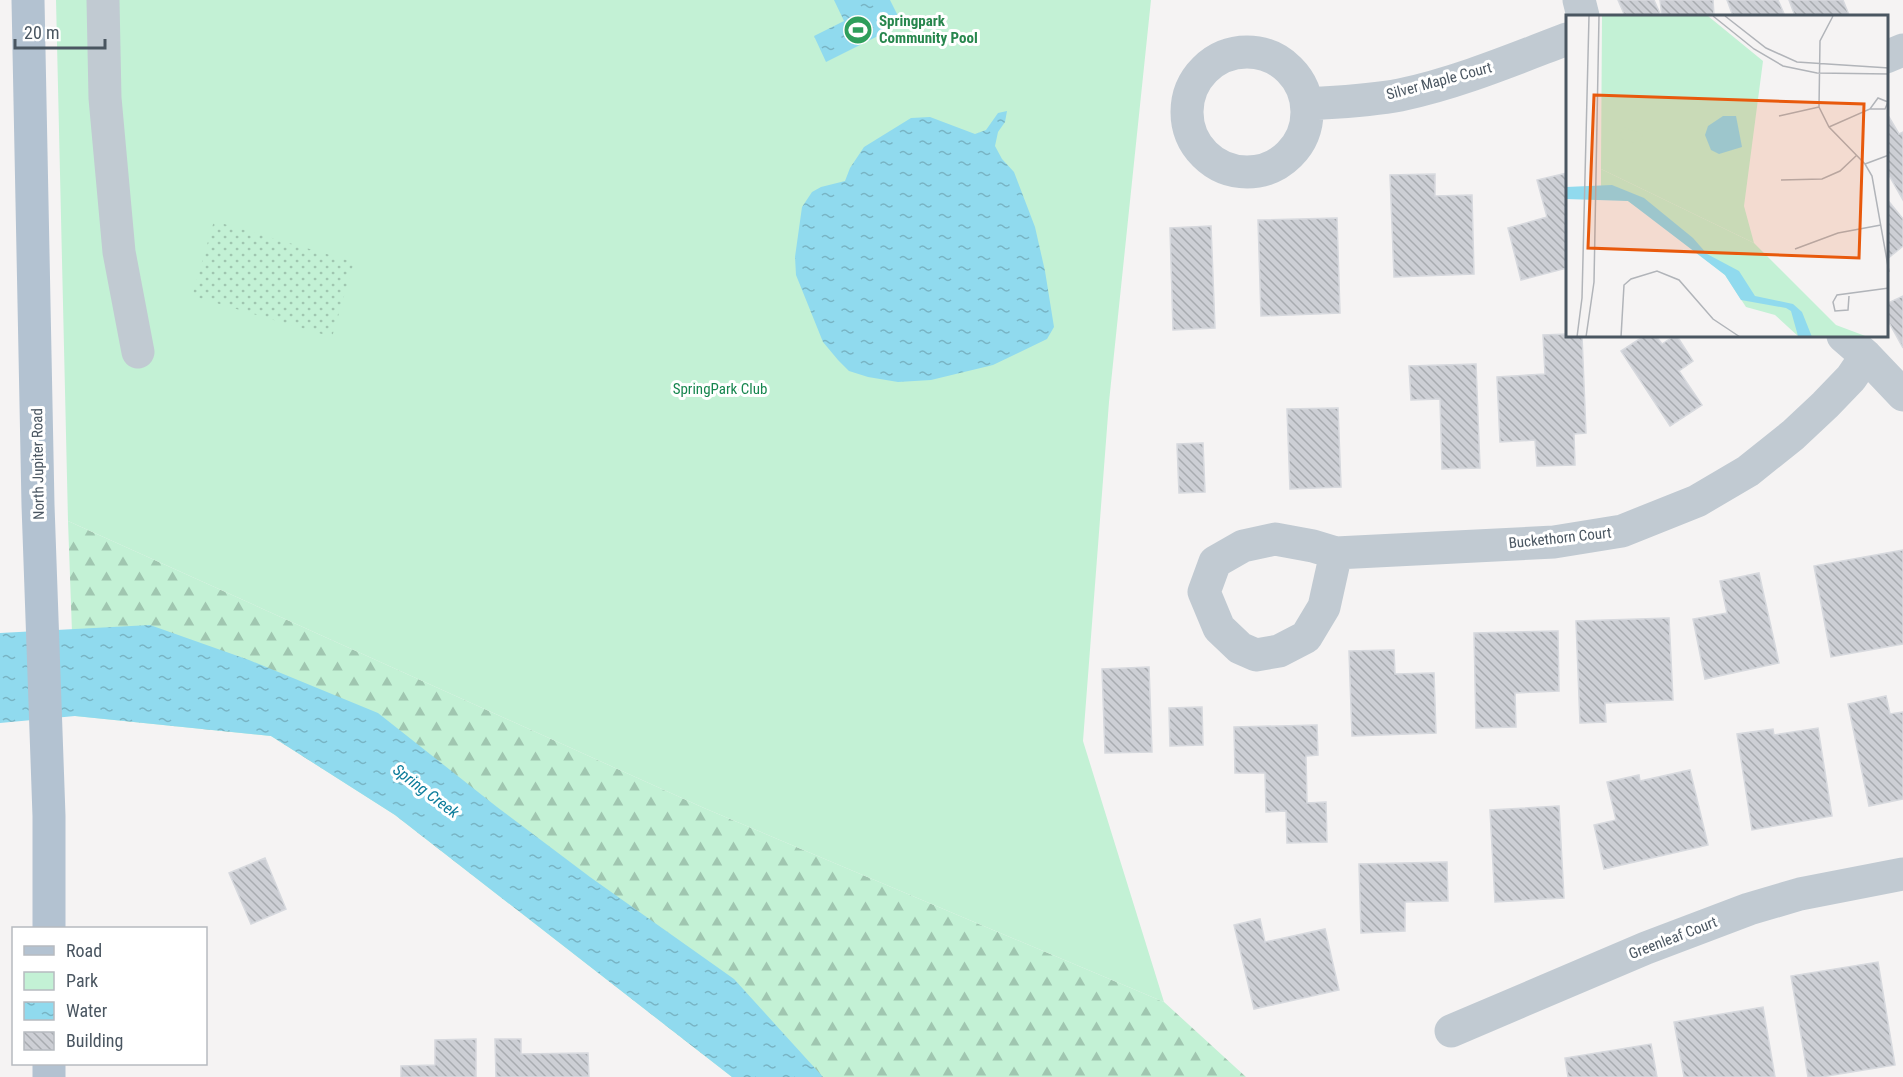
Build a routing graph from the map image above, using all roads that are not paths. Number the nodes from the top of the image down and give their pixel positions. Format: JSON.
{"nodes":[{"id":1,"x":28,"y":0,"type":"edge"},
{"id":2,"x":103,"y":0,"type":"edge"},
{"id":3,"x":1579,"y":0,"type":"edge"},
{"id":4,"x":1583,"y":15,"type":"edge"},
{"id":5,"x":1566,"y":39,"type":"edge"},
{"id":6,"x":1903,"y":50,"type":"edge"},
{"id":7,"x":1888,"y":57,"type":"edge"},
{"id":8,"x":1307,"y":104,"type":"dead end"},
{"id":9,"x":1854,"y":346,"type":"edge"},
{"id":10,"x":138,"y":352,"type":"dead end"},
{"id":11,"x":1903,"y":395,"type":"edge"},
{"id":12,"x":1336,"y":553,"type":"dead end"},
{"id":13,"x":1903,"y":874,"type":"edge"},
{"id":14,"x":49,"y":927,"type":"edge"},
{"id":15,"x":1451,"y":1031,"type":"dead end"}],
"edges":[{"from":1,"to":14,"type":"main road","name":"North Jupiter Road"},
{"from":2,"to":10,"type":"street"},
{"from":3,"to":4,"type":"street"},
{"from":5,"to":8,"type":"street","name":"Silver Maple Court"},
{"from":6,"to":7,"type":"street"},
{"from":9,"to":11,"type":"street"},
{"from":9,"to":12,"type":"street","name":"Buckethorn Court"},
{"from":13,"to":15,"type":"street","name":"Greenleaf Court"}]}
